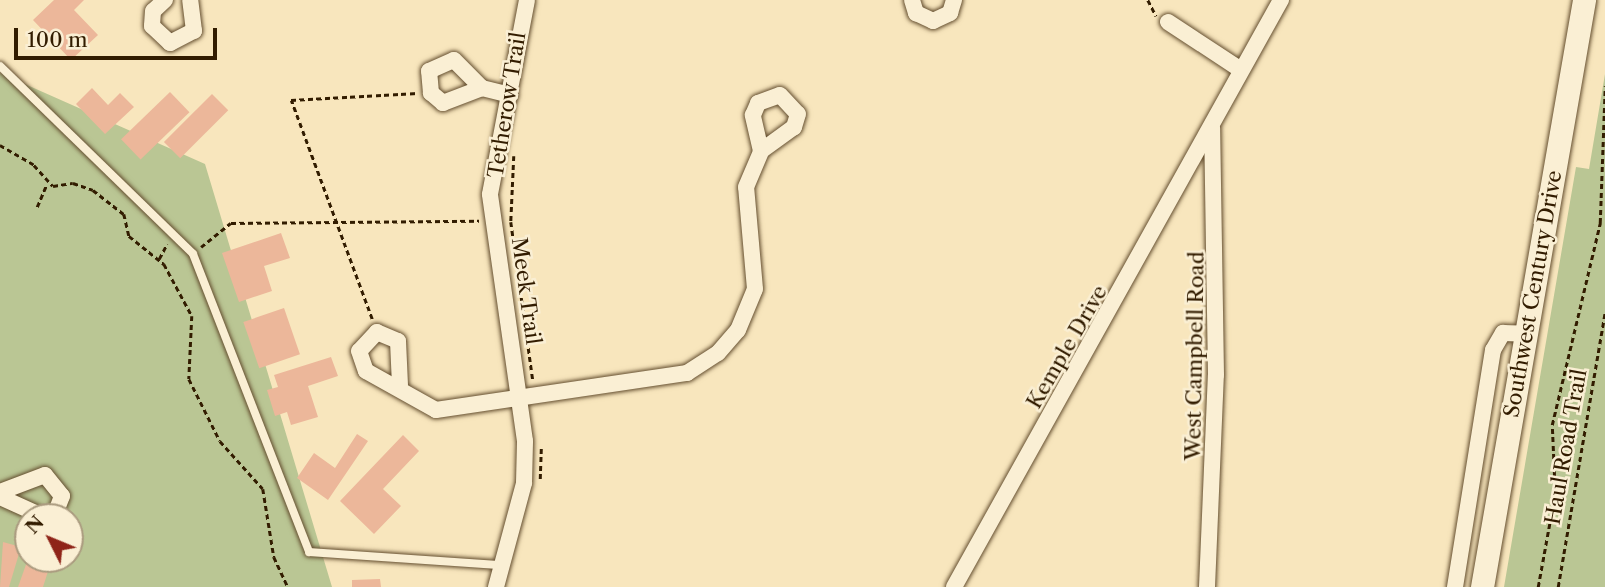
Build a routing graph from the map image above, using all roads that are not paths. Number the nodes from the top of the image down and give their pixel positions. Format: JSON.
{"nodes":[{"id":1,"x":165,"y":0,"type":"edge"},
{"id":2,"x":190,"y":0,"type":"edge"},
{"id":3,"x":527,"y":0,"type":"edge"},
{"id":4,"x":912,"y":0,"type":"edge"},
{"id":5,"x":954,"y":0,"type":"edge"},
{"id":6,"x":1281,"y":0,"type":"edge"},
{"id":7,"x":1584,"y":0,"type":"edge"},
{"id":8,"x":1168,"y":23,"type":"dead end"},
{"id":9,"x":0,"y":66,"type":"edge"},
{"id":10,"x":1241,"y":70,"type":"junction"},
{"id":11,"x":482,"y":88,"type":"junction"},
{"id":12,"x":510,"y":95,"type":"junction"},
{"id":13,"x":1212,"y":125,"type":"junction"},
{"id":14,"x":761,"y":151,"type":"dead end"},
{"id":15,"x":1527,"y":334,"type":"junction"},
{"id":16,"x":400,"y":385,"type":"junction"},
{"id":17,"x":528,"y":400,"type":"junction"},
{"id":18,"x":0,"y":494,"type":"edge"},
{"id":19,"x":17,"y":503,"type":"edge"},
{"id":20,"x":59,"y":503,"type":"edge"},
{"id":21,"x":502,"y":565,"type":"junction"},
{"id":22,"x":496,"y":587,"type":"edge"},
{"id":23,"x":954,"y":587,"type":"edge"},
{"id":24,"x":1207,"y":587,"type":"edge"},
{"id":25,"x":1455,"y":587,"type":"edge"},
{"id":26,"x":1482,"y":587,"type":"edge"}],
"edges":[{"from":1,"to":2,"type":"street"},
{"from":3,"to":12,"type":"street","name":"Meek Trail"},
{"from":4,"to":5,"type":"street"},
{"from":6,"to":10,"type":"street","name":"Kemple Drive"},
{"from":7,"to":15,"type":"main road","name":"Southwest Century Drive"},
{"from":8,"to":10,"type":"street"},
{"from":9,"to":21,"type":"lane"},
{"from":10,"to":13,"type":"street","name":"Kemple Drive"},
{"from":11,"to":11,"type":"street"},
{"from":11,"to":12,"type":"street"},
{"from":12,"to":17,"type":"street","name":"Meek Trail"},
{"from":13,"to":23,"type":"street","name":"Kemple Drive"},
{"from":13,"to":24,"type":"street","name":"West Campbell Road"},
{"from":14,"to":17,"type":"street"},
{"from":15,"to":25,"type":"street"},
{"from":15,"to":26,"type":"main road","name":"Southwest Century Drive"},
{"from":16,"to":16,"type":"street"},
{"from":16,"to":17,"type":"street"},
{"from":17,"to":21,"type":"street","name":"Meek Trail"},
{"from":18,"to":19,"type":"street"},
{"from":18,"to":20,"type":"street"},
{"from":21,"to":22,"type":"street","name":"Meek Trail"}]}
